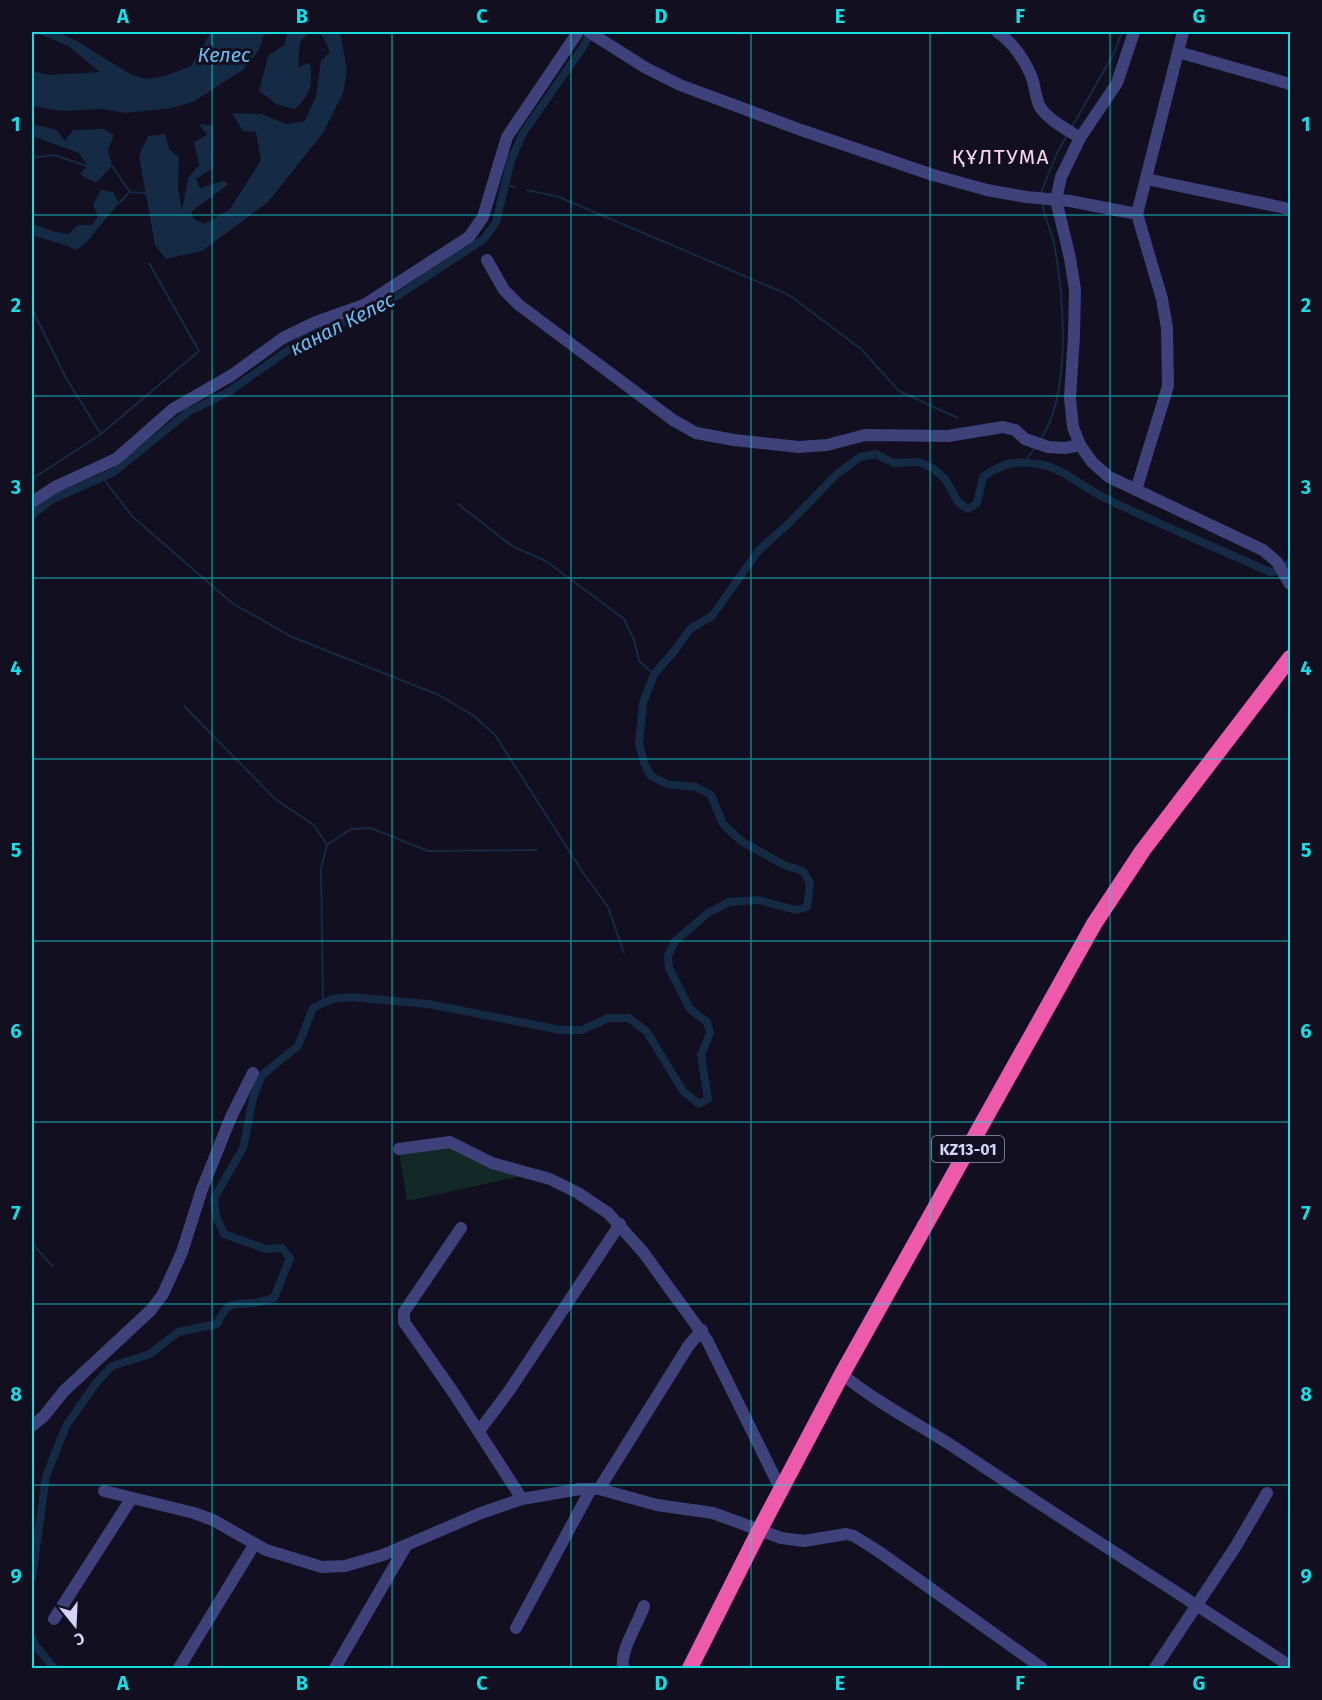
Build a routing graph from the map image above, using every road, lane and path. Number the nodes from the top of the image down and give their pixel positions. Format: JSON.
{"nodes":[{"id":1,"x":578,"y":32,"type":"edge"},
{"id":2,"x":590,"y":32,"type":"edge"},
{"id":3,"x":614,"y":32,"type":"edge"},
{"id":4,"x":997,"y":32,"type":"edge"},
{"id":5,"x":1134,"y":32,"type":"edge"},
{"id":6,"x":1183,"y":32,"type":"edge"},
{"id":7,"x":613,"y":47,"type":"junction"},
{"id":8,"x":1178,"y":52,"type":"junction"},
{"id":9,"x":1290,"y":84,"type":"edge"},
{"id":10,"x":1080,"y":138,"type":"junction"},
{"id":11,"x":1146,"y":179,"type":"junction"},
{"id":12,"x":1056,"y":200,"type":"junction"},
{"id":13,"x":1290,"y":209,"type":"edge"},
{"id":14,"x":1137,"y":214,"type":"junction"},
{"id":15,"x":488,"y":260,"type":"dead end"},
{"id":16,"x":1080,"y":445,"type":"junction"},
{"id":17,"x":1136,"y":490,"type":"junction"},
{"id":18,"x":32,"y":501,"type":"edge"},
{"id":19,"x":1284,"y":574,"type":"edge"},
{"id":20,"x":1290,"y":658,"type":"edge"},
{"id":21,"x":253,"y":1072,"type":"dead end"},
{"id":22,"x":399,"y":1149,"type":"dead end"},
{"id":23,"x":620,"y":1224,"type":"junction"},
{"id":24,"x":460,"y":1228,"type":"dead end"},
{"id":25,"x":702,"y":1330,"type":"junction"},
{"id":26,"x":842,"y":1374,"type":"junction"},
{"id":27,"x":32,"y":1426,"type":"edge"},
{"id":28,"x":479,"y":1431,"type":"junction"},
{"id":29,"x":595,"y":1489,"type":"junction"},
{"id":30,"x":781,"y":1490,"type":"junction"},
{"id":31,"x":104,"y":1491,"type":"dead end"},
{"id":32,"x":1267,"y":1493,"type":"dead end"},
{"id":33,"x":131,"y":1499,"type":"junction"},
{"id":34,"x":522,"y":1499,"type":"junction"},
{"id":35,"x":759,"y":1531,"type":"junction"},
{"id":36,"x":254,"y":1545,"type":"junction"},
{"id":37,"x":406,"y":1546,"type":"junction"},
{"id":38,"x":1197,"y":1605,"type":"junction"},
{"id":39,"x":644,"y":1606,"type":"dead end"},
{"id":40,"x":54,"y":1619,"type":"dead end"},
{"id":41,"x":516,"y":1628,"type":"dead end"},
{"id":42,"x":1290,"y":1666,"type":"edge"},
{"id":43,"x":179,"y":1668,"type":"edge"},
{"id":44,"x":335,"y":1668,"type":"edge"},
{"id":45,"x":623,"y":1668,"type":"edge"},
{"id":46,"x":690,"y":1668,"type":"edge"},
{"id":47,"x":1042,"y":1668,"type":"edge"},
{"id":48,"x":1155,"y":1668,"type":"edge"}],
"edges":[{"from":1,"to":18,"type":"street"},
{"from":2,"to":7,"type":"street"},
{"from":3,"to":7,"type":"street"},
{"from":4,"to":10,"type":"street"},
{"from":5,"to":10,"type":"street"},
{"from":6,"to":8,"type":"street"},
{"from":7,"to":12,"type":"street"},
{"from":8,"to":9,"type":"street"},
{"from":8,"to":11,"type":"street"},
{"from":10,"to":12,"type":"street"},
{"from":11,"to":13,"type":"street"},
{"from":11,"to":14,"type":"street"},
{"from":12,"to":14,"type":"street"},
{"from":12,"to":16,"type":"street"},
{"from":14,"to":17,"type":"street"},
{"from":15,"to":16,"type":"street"},
{"from":16,"to":17,"type":"street"},
{"from":17,"to":19,"type":"street"},
{"from":20,"to":26,"type":"highway","number":"KZ13-01"},
{"from":21,"to":27,"type":"street"},
{"from":22,"to":23,"type":"street"},
{"from":23,"to":25,"type":"street"},
{"from":23,"to":28,"type":"street"},
{"from":24,"to":28,"type":"street"},
{"from":25,"to":29,"type":"street"},
{"from":25,"to":30,"type":"street"},
{"from":26,"to":30,"type":"highway","number":"KZ13-01"},
{"from":26,"to":38,"type":"street"},
{"from":28,"to":34,"type":"street"},
{"from":29,"to":34,"type":"street"},
{"from":29,"to":35,"type":"street"},
{"from":29,"to":41,"type":"street"},
{"from":30,"to":35,"type":"highway","number":"KZ13-01"},
{"from":31,"to":33,"type":"street"},
{"from":32,"to":38,"type":"street"},
{"from":33,"to":36,"type":"street"},
{"from":33,"to":40,"type":"street"},
{"from":34,"to":37,"type":"street"},
{"from":35,"to":46,"type":"highway","number":"KZ13-01"},
{"from":35,"to":47,"type":"street"},
{"from":36,"to":37,"type":"street"},
{"from":36,"to":43,"type":"street"},
{"from":37,"to":44,"type":"street"},
{"from":38,"to":42,"type":"street"},
{"from":38,"to":48,"type":"street"},
{"from":39,"to":45,"type":"street"}]}
